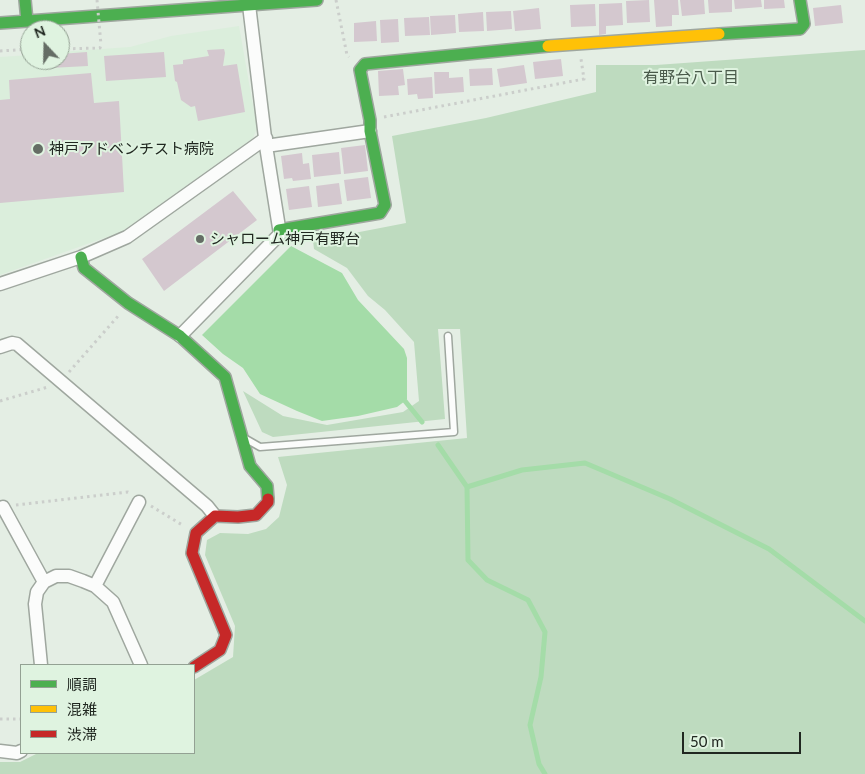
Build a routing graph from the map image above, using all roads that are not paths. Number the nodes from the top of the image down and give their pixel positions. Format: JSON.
{"nodes":[{"id":1,"x":25,"y":0,"type":"edge"},
{"id":2,"x":317,"y":0,"type":"edge"},
{"id":3,"x":800,"y":0,"type":"edge"},
{"id":4,"x":249,"y":5,"type":"junction"},
{"id":5,"x":27,"y":20,"type":"edge"},
{"id":6,"x":41,"y":20,"type":"edge"},
{"id":7,"x":20,"y":22,"type":"edge"},
{"id":8,"x":0,"y":23,"type":"edge"},
{"id":9,"x":370,"y":126,"type":"junction"},
{"id":10,"x":266,"y":142,"type":"junction"},
{"id":11,"x":279,"y":230,"type":"junction"},
{"id":12,"x":81,"y":256,"type":"junction"},
{"id":13,"x":0,"y":284,"type":"edge"},
{"id":14,"x":180,"y":336,"type":"junction"},
{"id":15,"x":448,"y":336,"type":"dead end"},
{"id":16,"x":0,"y":347,"type":"edge"},
{"id":17,"x":241,"y":436,"type":"junction"},
{"id":18,"x":141,"y":501,"type":"road end"},
{"id":19,"x":3,"y":507,"type":"road end"},
{"id":20,"x":215,"y":516,"type":"junction"},
{"id":21,"x":44,"y":582,"type":"junction"},
{"id":22,"x":95,"y":586,"type":"junction"},
{"id":23,"x":41,"y":664,"type":"edge"},
{"id":24,"x":141,"y":664,"type":"edge"},
{"id":25,"x":195,"y":666,"type":"edge"},
{"id":26,"x":0,"y":751,"type":"edge"},
{"id":27,"x":20,"y":752,"type":"edge"}],
"edges":[{"from":1,"to":5,"type":"street"},
{"from":2,"to":4,"type":"street"},
{"from":3,"to":9,"type":"street"},
{"from":4,"to":6,"type":"street"},
{"from":4,"to":10,"type":"street"},
{"from":7,"to":8,"type":"street"},
{"from":9,"to":10,"type":"street"},
{"from":9,"to":11,"type":"street"},
{"from":10,"to":11,"type":"street"},
{"from":10,"to":12,"type":"street"},
{"from":11,"to":14,"type":"street"},
{"from":12,"to":13,"type":"street"},
{"from":12,"to":14,"type":"street"},
{"from":14,"to":17,"type":"street"},
{"from":15,"to":17,"type":"lane"},
{"from":16,"to":20,"type":"street"},
{"from":17,"to":20,"type":"street"},
{"from":18,"to":22,"type":"street"},
{"from":19,"to":21,"type":"street"},
{"from":20,"to":25,"type":"street"},
{"from":21,"to":22,"type":"street"},
{"from":21,"to":23,"type":"street"},
{"from":22,"to":24,"type":"street"},
{"from":26,"to":27,"type":"street"}]}
